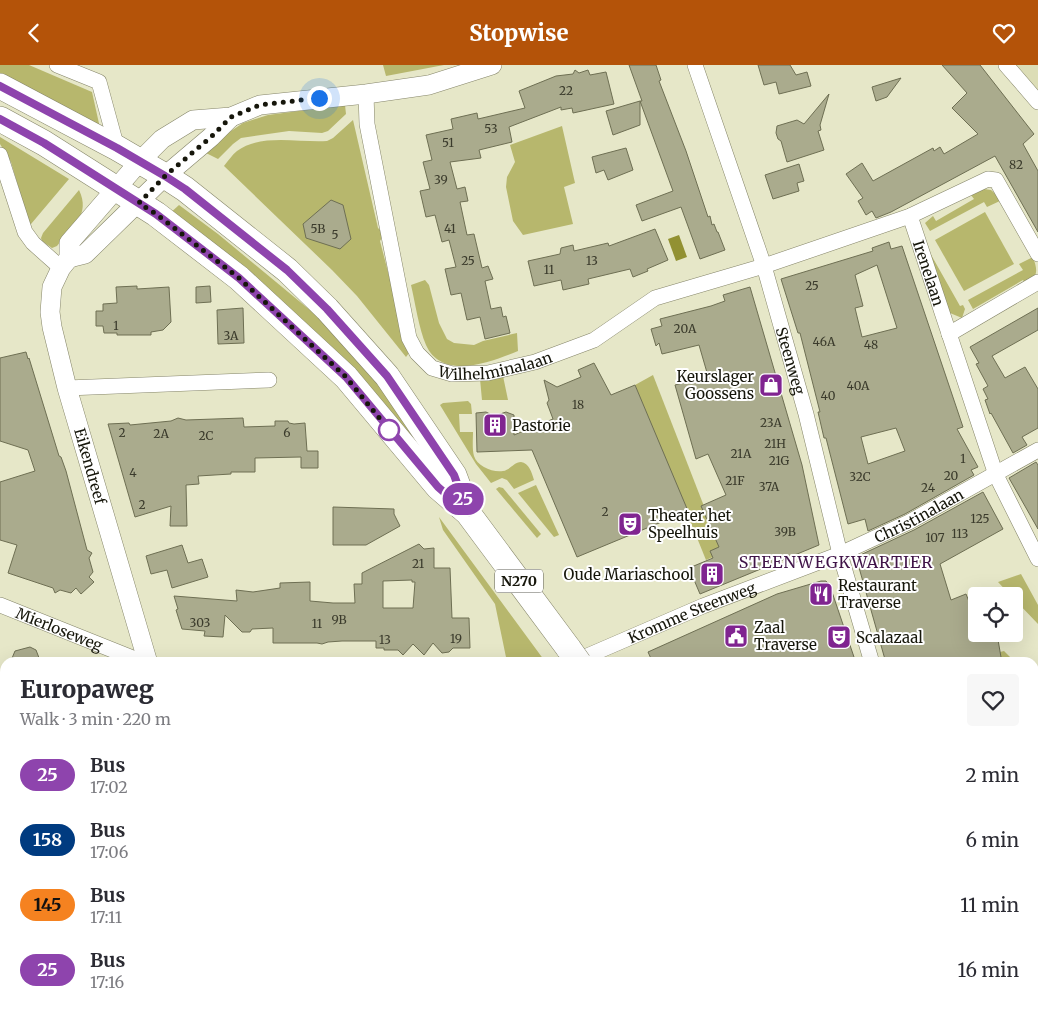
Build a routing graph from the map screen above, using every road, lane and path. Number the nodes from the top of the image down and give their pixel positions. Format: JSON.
{"nodes":[{"id":1,"x":57,"y":65,"type":"edge"},
{"id":2,"x":492,"y":65,"type":"edge"},
{"id":3,"x":695,"y":65,"type":"edge"},
{"id":4,"x":1006,"y":65,"type":"edge"},
{"id":5,"x":0,"y":86,"type":"edge"},
{"id":6,"x":366,"y":94,"type":"junction"},
{"id":7,"x":1038,"y":102,"type":"edge"},
{"id":8,"x":231,"y":117,"type":"junction"},
{"id":9,"x":0,"y":119,"type":"edge"},
{"id":10,"x":117,"y":148,"type":"junction"},
{"id":11,"x":0,"y":155,"type":"edge"},
{"id":12,"x":140,"y":161,"type":"junction"},
{"id":13,"x":165,"y":176,"type":"junction"},
{"id":14,"x":116,"y":188,"type":"junction"},
{"id":15,"x":139,"y":203,"type":"junction"},
{"id":16,"x":910,"y":216,"type":"junction"},
{"id":17,"x":1038,"y":254,"type":"edge"},
{"id":18,"x":65,"y":263,"type":"junction"},
{"id":19,"x":764,"y":266,"type":"junction"},
{"id":20,"x":1038,"y":282,"type":"edge"},
{"id":21,"x":949,"y":334,"type":"junction"},
{"id":22,"x":270,"y":380,"type":"dead end"},
{"id":23,"x":67,"y":388,"type":"junction"},
{"id":24,"x":1038,"y":450,"type":"edge"},
{"id":25,"x":996,"y":475,"type":"junction"},
{"id":26,"x":468,"y":513,"type":"junction"},
{"id":27,"x":840,"y":553,"type":"junction"},
{"id":28,"x":1038,"y":559,"type":"edge"},
{"id":29,"x":0,"y":605,"type":"edge"},
{"id":30,"x":132,"y":657,"type":"edge"},
{"id":31,"x":145,"y":657,"type":"edge"},
{"id":32,"x":572,"y":657,"type":"edge"},
{"id":33,"x":576,"y":657,"type":"edge"},
{"id":34,"x":870,"y":657,"type":"edge"}],
"edges":[{"from":1,"to":10,"type":"street"},
{"from":2,"to":6,"type":"street"},
{"from":3,"to":19,"type":"street","name":"Steenweg"},
{"from":4,"to":7,"type":"street"},
{"from":5,"to":10,"type":"main road","number":"N270"},
{"from":6,"to":8,"type":"street"},
{"from":6,"to":19,"type":"street","name":"Wilhelminalaan"},
{"from":8,"to":12,"type":"street","name":"Eikendreef"},
{"from":8,"to":13,"type":"street"},
{"from":9,"to":14,"type":"main road","number":"N270"},
{"from":10,"to":12,"type":"main road","number":"N270"},
{"from":11,"to":18,"type":"street"},
{"from":12,"to":13,"type":"main road","number":"N270"},
{"from":12,"to":14,"type":"street","name":"Eikendreef"},
{"from":13,"to":15,"type":"street"},
{"from":13,"to":26,"type":"main road","number":"N270"},
{"from":14,"to":15,"type":"main road","number":"N270"},
{"from":14,"to":18,"type":"street","name":"Eikendreef"},
{"from":15,"to":18,"type":"street"},
{"from":15,"to":26,"type":"main road","number":"N270"},
{"from":16,"to":17,"type":"street"},
{"from":16,"to":19,"type":"street"},
{"from":16,"to":21,"type":"street","name":"Irenelaan"},
{"from":18,"to":23,"type":"street","name":"Eikendreef"},
{"from":19,"to":27,"type":"street","name":"Steenweg"},
{"from":20,"to":21,"type":"street"},
{"from":21,"to":25,"type":"street","name":"Irenelaan"},
{"from":22,"to":23,"type":"street"},
{"from":23,"to":31,"type":"street","name":"Eikendreef"},
{"from":24,"to":25,"type":"street","name":"Christinalaan"},
{"from":25,"to":27,"type":"street","name":"Christinalaan"},
{"from":25,"to":28,"type":"street"},
{"from":26,"to":32,"type":"main road","number":"N270"},
{"from":27,"to":33,"type":"street","name":"Kromme Steenweg"},
{"from":27,"to":34,"type":"street","name":"Steenweg"},
{"from":29,"to":30,"type":"street","name":"Mierloseweg"}]}
